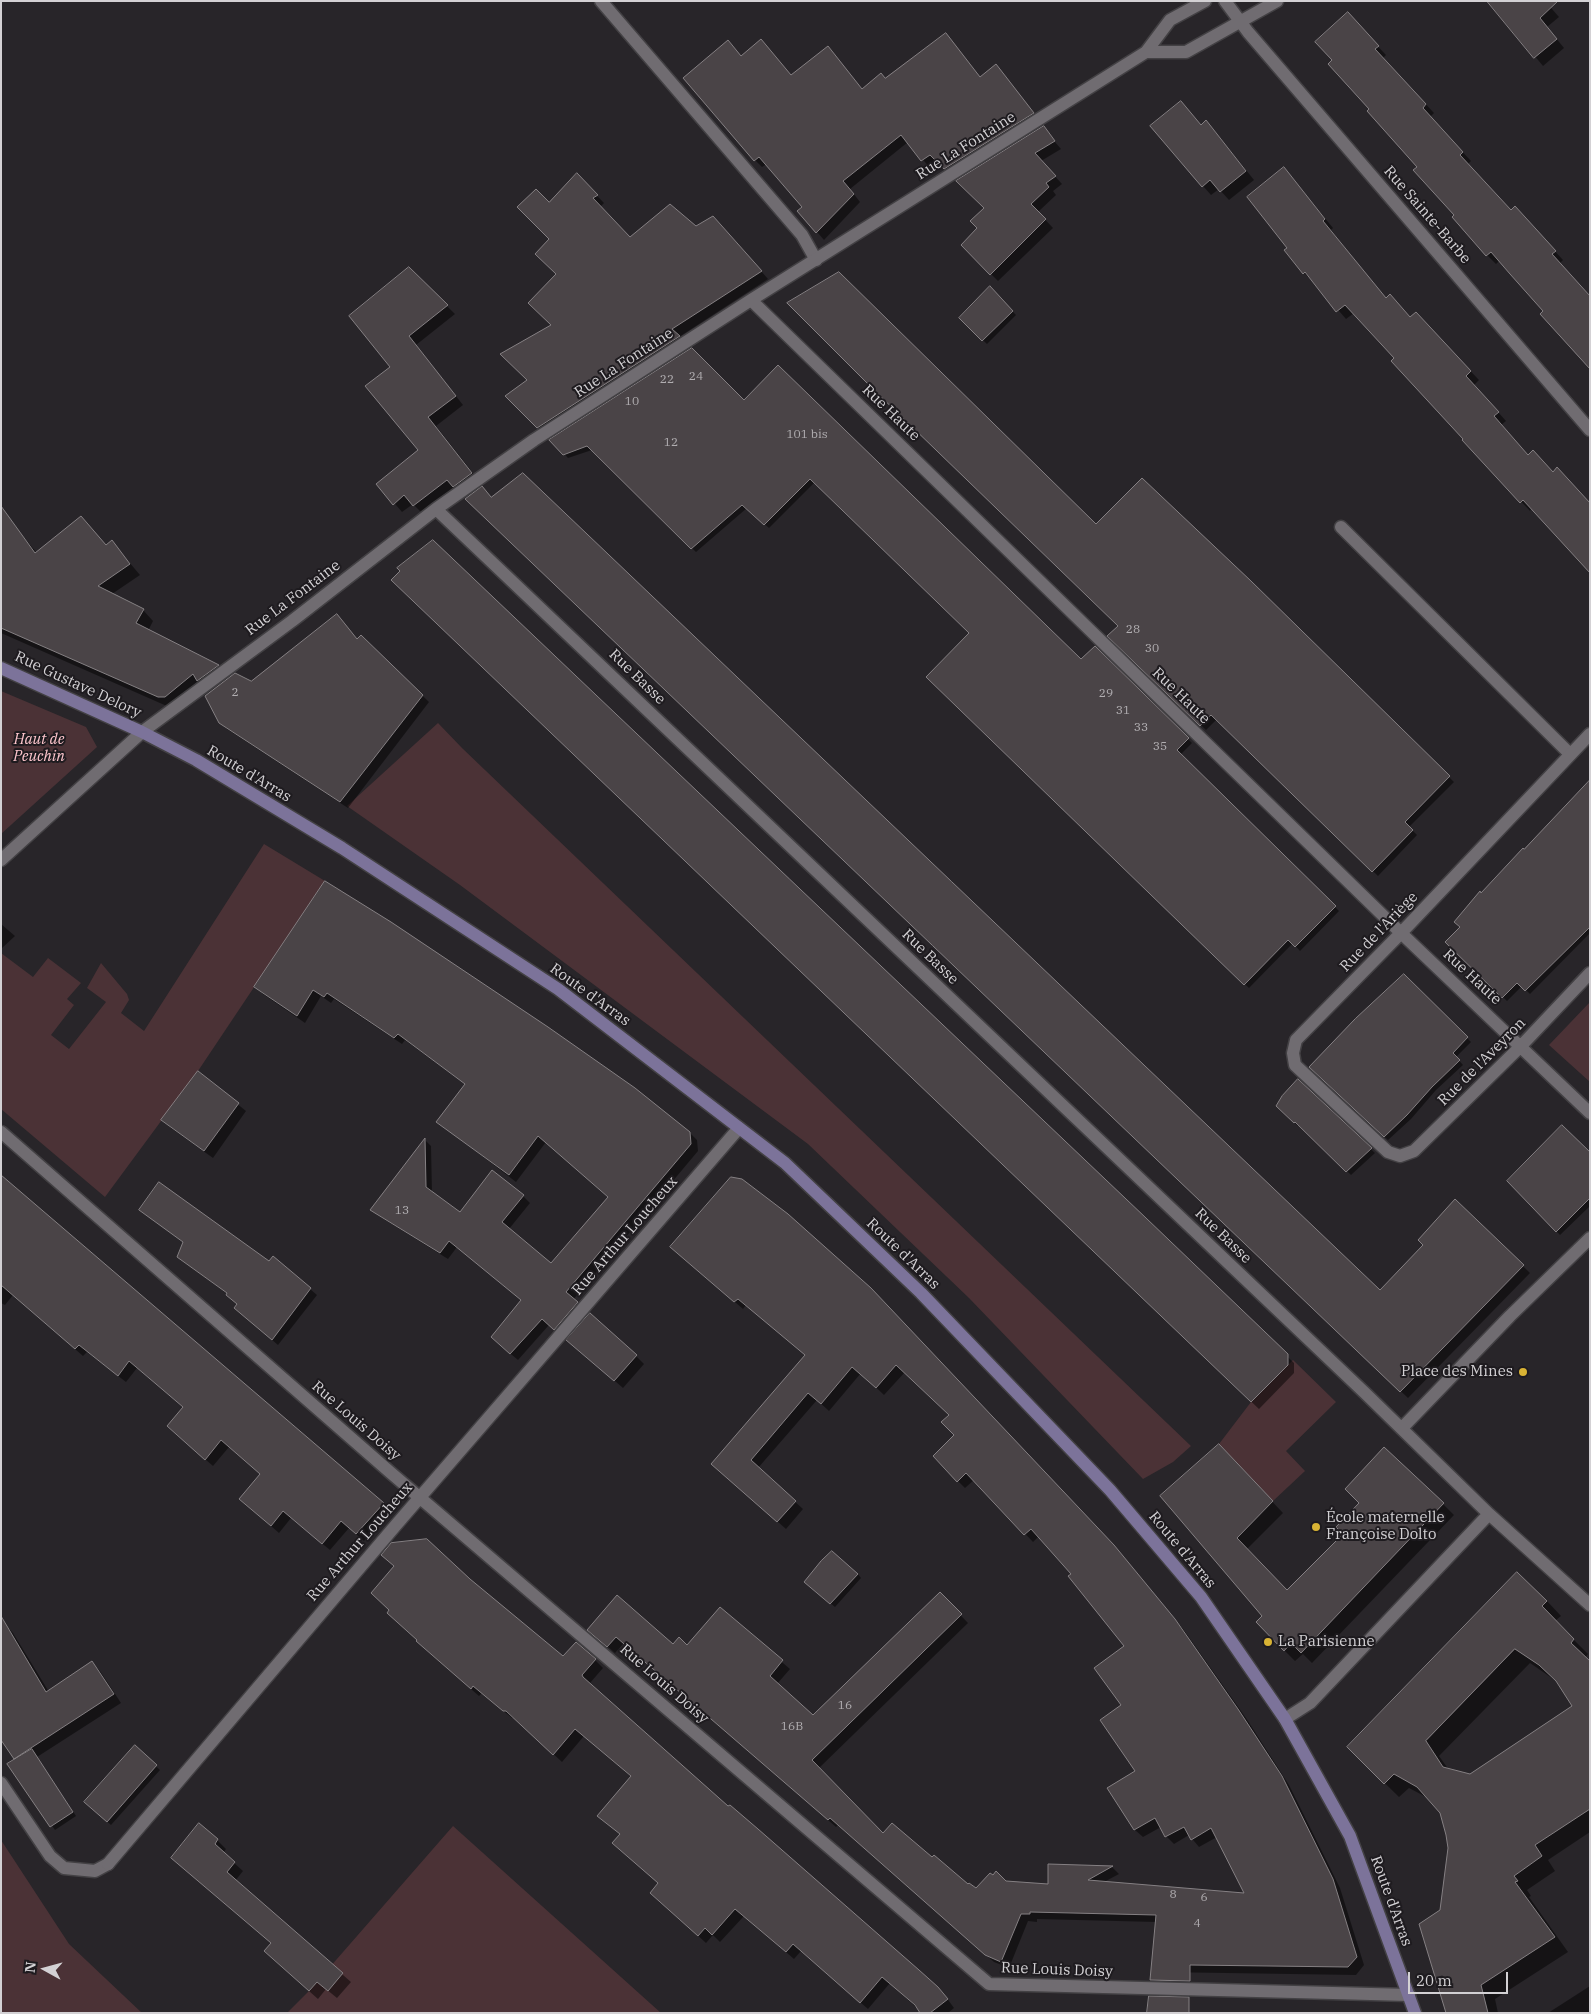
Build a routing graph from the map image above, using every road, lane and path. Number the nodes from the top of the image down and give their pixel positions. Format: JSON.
{"nodes":[{"id":1,"x":601,"y":1,"type":"edge"},
{"id":2,"x":1205,"y":1,"type":"edge"},
{"id":3,"x":1225,"y":1,"type":"edge"},
{"id":4,"x":1277,"y":1,"type":"edge"},
{"id":5,"x":1240,"y":22,"type":"junction"},
{"id":6,"x":1146,"y":52,"type":"junction"},
{"id":7,"x":816,"y":260,"type":"junction"},
{"id":8,"x":752,"y":300,"type":"junction"},
{"id":9,"x":1590,"y":430,"type":"edge"},
{"id":10,"x":436,"y":509,"type":"junction"},
{"id":11,"x":1341,"y":526,"type":"dead end"},
{"id":12,"x":1,"y":668,"type":"edge"},
{"id":13,"x":142,"y":732,"type":"junction"},
{"id":14,"x":1590,"y":734,"type":"edge"},
{"id":15,"x":1570,"y":754,"type":"junction"},
{"id":16,"x":1,"y":860,"type":"edge"},
{"id":17,"x":1401,"y":933,"type":"junction"},
{"id":18,"x":1590,"y":973,"type":"edge"},
{"id":19,"x":1521,"y":1046,"type":"junction"},
{"id":20,"x":1590,"y":1113,"type":"edge"},
{"id":21,"x":739,"y":1128,"type":"junction"},
{"id":22,"x":1,"y":1132,"type":"edge"},
{"id":23,"x":1388,"y":1152,"type":"joint"},
{"id":24,"x":1590,"y":1238,"type":"edge"},
{"id":25,"x":1402,"y":1428,"type":"junction"},
{"id":26,"x":420,"y":1497,"type":"junction"},
{"id":27,"x":1489,"y":1514,"type":"junction"},
{"id":28,"x":1589,"y":1603,"type":"edge"},
{"id":29,"x":1285,"y":1719,"type":"junction"},
{"id":30,"x":1,"y":1783,"type":"edge"},
{"id":31,"x":1409,"y":1996,"type":"junction"},
{"id":32,"x":1415,"y":2013,"type":"edge"}],
"edges":[{"from":1,"to":7,"type":"street"},
{"from":2,"to":6,"type":"street","name":"Rue La Fontaine"},
{"from":3,"to":5,"type":"street","name":"Rue Sainte-Barbe"},
{"from":4,"to":5,"type":"street"},
{"from":5,"to":6,"type":"street"},
{"from":5,"to":9,"type":"street","name":"Rue Sainte-Barbe"},
{"from":6,"to":7,"type":"street","name":"Rue La Fontaine"},
{"from":7,"to":8,"type":"street","name":"Rue La Fontaine"},
{"from":8,"to":10,"type":"street","name":"Rue La Fontaine"},
{"from":8,"to":17,"type":"street","name":"Rue Haute"},
{"from":10,"to":13,"type":"street","name":"Rue La Fontaine"},
{"from":10,"to":25,"type":"street","name":"Rue Basse"},
{"from":11,"to":15,"type":"street"},
{"from":12,"to":13,"type":"main road","name":"Rue Gustave Delory"},
{"from":13,"to":16,"type":"street","name":"Rue La Fontaine"},
{"from":13,"to":21,"type":"main road","name":"Route d'Arras"},
{"from":14,"to":15,"type":"street","name":"Rue de l'Ariège"},
{"from":15,"to":17,"type":"street","name":"Rue de l'Ariège"},
{"from":17,"to":19,"type":"street","name":"Rue Haute"},
{"from":17,"to":23,"type":"street","name":"Rue de l'Ariège"},
{"from":18,"to":19,"type":"street","name":"Rue de l'Aveyron"},
{"from":19,"to":20,"type":"street","name":"Rue Haute"},
{"from":19,"to":23,"type":"street","name":"Rue de l'Aveyron"},
{"from":21,"to":26,"type":"street","name":"Rue Arthur Loucheux"},
{"from":21,"to":29,"type":"main road","name":"Route d'Arras"},
{"from":22,"to":26,"type":"street","name":"Rue Louis Doisy"},
{"from":24,"to":25,"type":"street"},
{"from":25,"to":27,"type":"street"},
{"from":26,"to":30,"type":"street","name":"Rue Arthur Loucheux"},
{"from":26,"to":31,"type":"street","name":"Rue Louis Doisy"},
{"from":27,"to":28,"type":"street"},
{"from":27,"to":29,"type":"street"},
{"from":29,"to":31,"type":"main road","name":"Route d'Arras"},
{"from":31,"to":32,"type":"main road","name":"Route d'Arras"}]}
